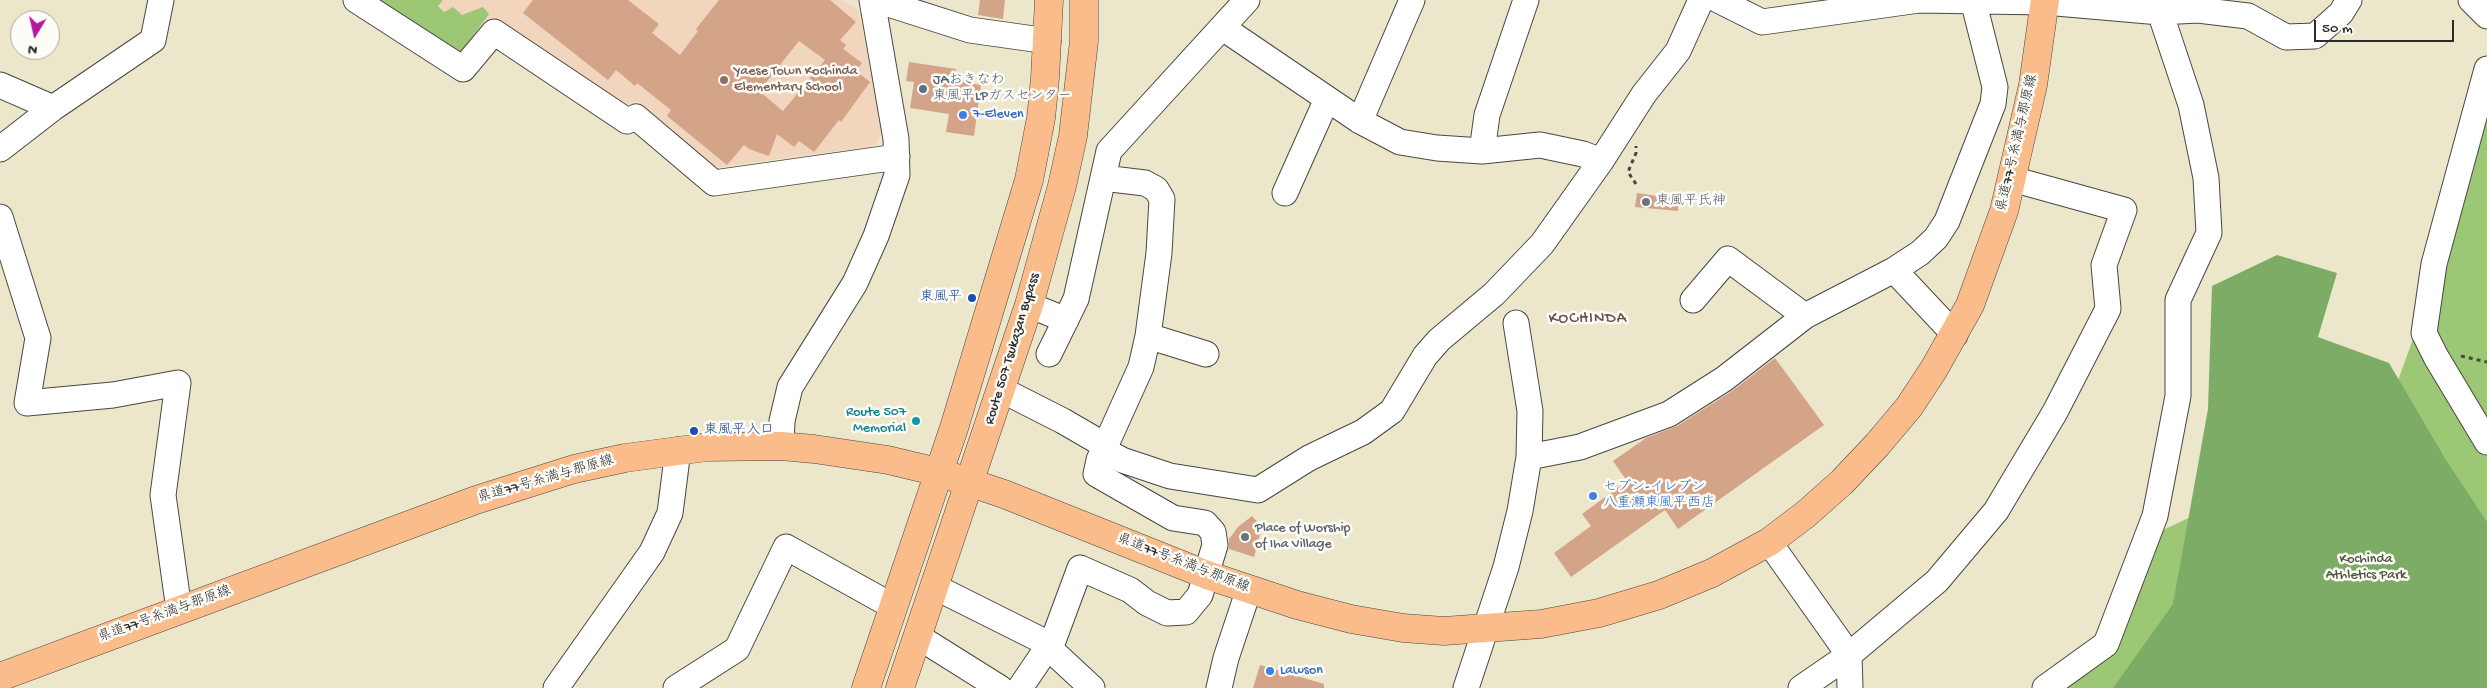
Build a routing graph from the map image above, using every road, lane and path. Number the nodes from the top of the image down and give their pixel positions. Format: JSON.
{"nodes":[{"id":1,"x":161,"y":0,"type":"edge"},
{"id":2,"x":356,"y":0,"type":"edge"},
{"id":3,"x":872,"y":0,"type":"edge"},
{"id":4,"x":876,"y":0,"type":"edge"},
{"id":5,"x":1049,"y":0,"type":"edge"},
{"id":6,"x":1084,"y":0,"type":"edge"},
{"id":7,"x":1247,"y":0,"type":"edge"},
{"id":8,"x":1412,"y":0,"type":"edge"},
{"id":9,"x":1526,"y":0,"type":"edge"},
{"id":10,"x":1701,"y":0,"type":"edge"},
{"id":11,"x":1718,"y":0,"type":"edge"},
{"id":12,"x":2349,"y":0,"type":"edge"},
{"id":13,"x":2471,"y":0,"type":"edge"},
{"id":14,"x":1973,"y":1,"type":"edge"},
{"id":15,"x":2045,"y":1,"type":"edge"},
{"id":16,"x":2160,"y":12,"type":"junction"},
{"id":17,"x":2487,"y":16,"type":"edge"},
{"id":18,"x":1223,"y":28,"type":"junction"},
{"id":19,"x":1048,"y":41,"type":"junction"},
{"id":20,"x":2487,"y":69,"type":"edge"},
{"id":21,"x":0,"y":85,"type":"edge"},
{"id":22,"x":1327,"y":99,"type":"junction"},
{"id":23,"x":53,"y":108,"type":"junction"},
{"id":24,"x":1360,"y":121,"type":"junction"},
{"id":25,"x":0,"y":149,"type":"edge"},
{"id":26,"x":1482,"y":150,"type":"junction"},
{"id":27,"x":897,"y":157,"type":"junction"},
{"id":28,"x":1601,"y":161,"type":"junction"},
{"id":29,"x":1103,"y":178,"type":"junction"},
{"id":30,"x":2012,"y":180,"type":"junction"},
{"id":31,"x":1285,"y":193,"type":"dead end"},
{"id":32,"x":0,"y":217,"type":"edge"},
{"id":33,"x":1894,"y":270,"type":"junction"},
{"id":34,"x":1693,"y":300,"type":"dead end"},
{"id":35,"x":1029,"y":305,"type":"junction"},
{"id":36,"x":1805,"y":316,"type":"junction"},
{"id":37,"x":1066,"y":320,"type":"junction"},
{"id":38,"x":1516,"y":323,"type":"dead end"},
{"id":39,"x":1955,"y":335,"type":"junction"},
{"id":40,"x":1148,"y":336,"type":"junction"},
{"id":41,"x":1050,"y":354,"type":"dead end"},
{"id":42,"x":1206,"y":354,"type":"dead end"},
{"id":43,"x":1000,"y":389,"type":"junction"},
{"id":44,"x":2487,"y":442,"type":"edge"},
{"id":45,"x":782,"y":446,"type":"junction"},
{"id":46,"x":1105,"y":449,"type":"junction"},
{"id":47,"x":678,"y":450,"type":"junction"},
{"id":48,"x":1529,"y":456,"type":"junction"},
{"id":49,"x":938,"y":472,"type":"junction"},
{"id":50,"x":970,"y":483,"type":"junction"},
{"id":51,"x":1769,"y":542,"type":"junction"},
{"id":52,"x":1206,"y":575,"type":"junction"},
{"id":53,"x":935,"y":586,"type":"junction"},
{"id":54,"x":1249,"y":589,"type":"junction"},
{"id":55,"x":894,"y":607,"type":"junction"},
{"id":56,"x":178,"y":610,"type":"junction"},
{"id":57,"x":1486,"y":629,"type":"junction"},
{"id":58,"x":917,"y":636,"type":"junction"},
{"id":59,"x":1050,"y":648,"type":"junction"},
{"id":60,"x":1849,"y":655,"type":"junction"},
{"id":61,"x":0,"y":677,"type":"edge"},
{"id":62,"x":556,"y":688,"type":"edge"},
{"id":63,"x":676,"y":688,"type":"edge"},
{"id":64,"x":866,"y":688,"type":"edge"},
{"id":65,"x":900,"y":688,"type":"edge"},
{"id":66,"x":1000,"y":688,"type":"edge"},
{"id":67,"x":1020,"y":688,"type":"edge"},
{"id":68,"x":1092,"y":688,"type":"edge"},
{"id":69,"x":1219,"y":688,"type":"edge"},
{"id":70,"x":1466,"y":688,"type":"edge"},
{"id":71,"x":1801,"y":688,"type":"edge"},
{"id":72,"x":1850,"y":688,"type":"edge"},
{"id":73,"x":2045,"y":688,"type":"edge"}],
"edges":[{"from":1,"to":23,"type":"street"},
{"from":2,"to":27,"type":"street"},
{"from":3,"to":27,"type":"street"},
{"from":4,"to":19,"type":"street"},
{"from":5,"to":19,"type":"main road"},
{"from":6,"to":35,"type":"main road","name":"Route 507 Tsukazan Bypass"},
{"from":7,"to":18,"type":"street"},
{"from":8,"to":24,"type":"street"},
{"from":9,"to":26,"type":"street"},
{"from":10,"to":28,"type":"street"},
{"from":11,"to":14,"type":"street"},
{"from":12,"to":16,"type":"street"},
{"from":13,"to":17,"type":"street"},
{"from":14,"to":15,"type":"street"},
{"from":14,"to":33,"type":"street"},
{"from":15,"to":16,"type":"street"},
{"from":15,"to":30,"type":"main road","name":"県道77号糸満与那原線"},
{"from":16,"to":73,"type":"street"},
{"from":18,"to":22,"type":"street"},
{"from":18,"to":29,"type":"street"},
{"from":19,"to":49,"type":"main road"},
{"from":20,"to":44,"type":"street"},
{"from":21,"to":23,"type":"street"},
{"from":22,"to":24,"type":"street"},
{"from":22,"to":31,"type":"street"},
{"from":23,"to":25,"type":"street"},
{"from":24,"to":26,"type":"street"},
{"from":26,"to":28,"type":"street"},
{"from":27,"to":45,"type":"street"},
{"from":28,"to":46,"type":"street"},
{"from":29,"to":37,"type":"street"},
{"from":29,"to":40,"type":"street"},
{"from":30,"to":39,"type":"main road","name":"県道77号糸満与那原線"},
{"from":30,"to":60,"type":"street"},
{"from":32,"to":56,"type":"street"},
{"from":33,"to":36,"type":"street"},
{"from":33,"to":39,"type":"street"},
{"from":34,"to":36,"type":"street"},
{"from":35,"to":37,"type":"street"},
{"from":35,"to":43,"type":"main road","name":"Route 507 Tsukazan Bypass"},
{"from":36,"to":48,"type":"street"},
{"from":37,"to":41,"type":"street"},
{"from":38,"to":48,"type":"street"},
{"from":39,"to":51,"type":"main road","name":"県道77号糸満与那原線"},
{"from":40,"to":42,"type":"street"},
{"from":40,"to":46,"type":"street"},
{"from":43,"to":46,"type":"street"},
{"from":43,"to":50,"type":"main road","name":"Route 507 Tsukazan Bypass"},
{"from":45,"to":47,"type":"main road","name":"県道77号糸満与那原線"},
{"from":45,"to":49,"type":"main road","name":"県道77号糸満与那原線"},
{"from":46,"to":52,"type":"street"},
{"from":47,"to":56,"type":"main road","name":"県道77号糸満与那原線"},
{"from":47,"to":62,"type":"street"},
{"from":48,"to":57,"type":"street"},
{"from":49,"to":50,"type":"main road","name":"県道77号糸満与那原線"},
{"from":49,"to":55,"type":"main road"},
{"from":50,"to":52,"type":"main road","name":"県道77号糸満与那原線"},
{"from":50,"to":53,"type":"main road","name":"Route 507 Tsukazan Bypass"},
{"from":51,"to":57,"type":"main road","name":"県道77号糸満与那原線"},
{"from":51,"to":60,"type":"street"},
{"from":52,"to":54,"type":"main road","name":"県道77号糸満与那原線"},
{"from":52,"to":59,"type":"street"},
{"from":53,"to":58,"type":"main road","name":"Route 507 Tsukazan Bypass"},
{"from":53,"to":59,"type":"street"},
{"from":54,"to":57,"type":"main road","name":"県道77号糸満与那原線"},
{"from":54,"to":69,"type":"street"},
{"from":55,"to":63,"type":"street"},
{"from":55,"to":64,"type":"main road"},
{"from":56,"to":61,"type":"main road","name":"県道77号糸満与那原線"},
{"from":57,"to":70,"type":"street"},
{"from":58,"to":65,"type":"main road","name":"Route 507 Tsukazan Bypass"},
{"from":58,"to":66,"type":"street"},
{"from":59,"to":67,"type":"street"},
{"from":59,"to":68,"type":"street"},
{"from":60,"to":71,"type":"street"},
{"from":60,"to":72,"type":"street"}]}
